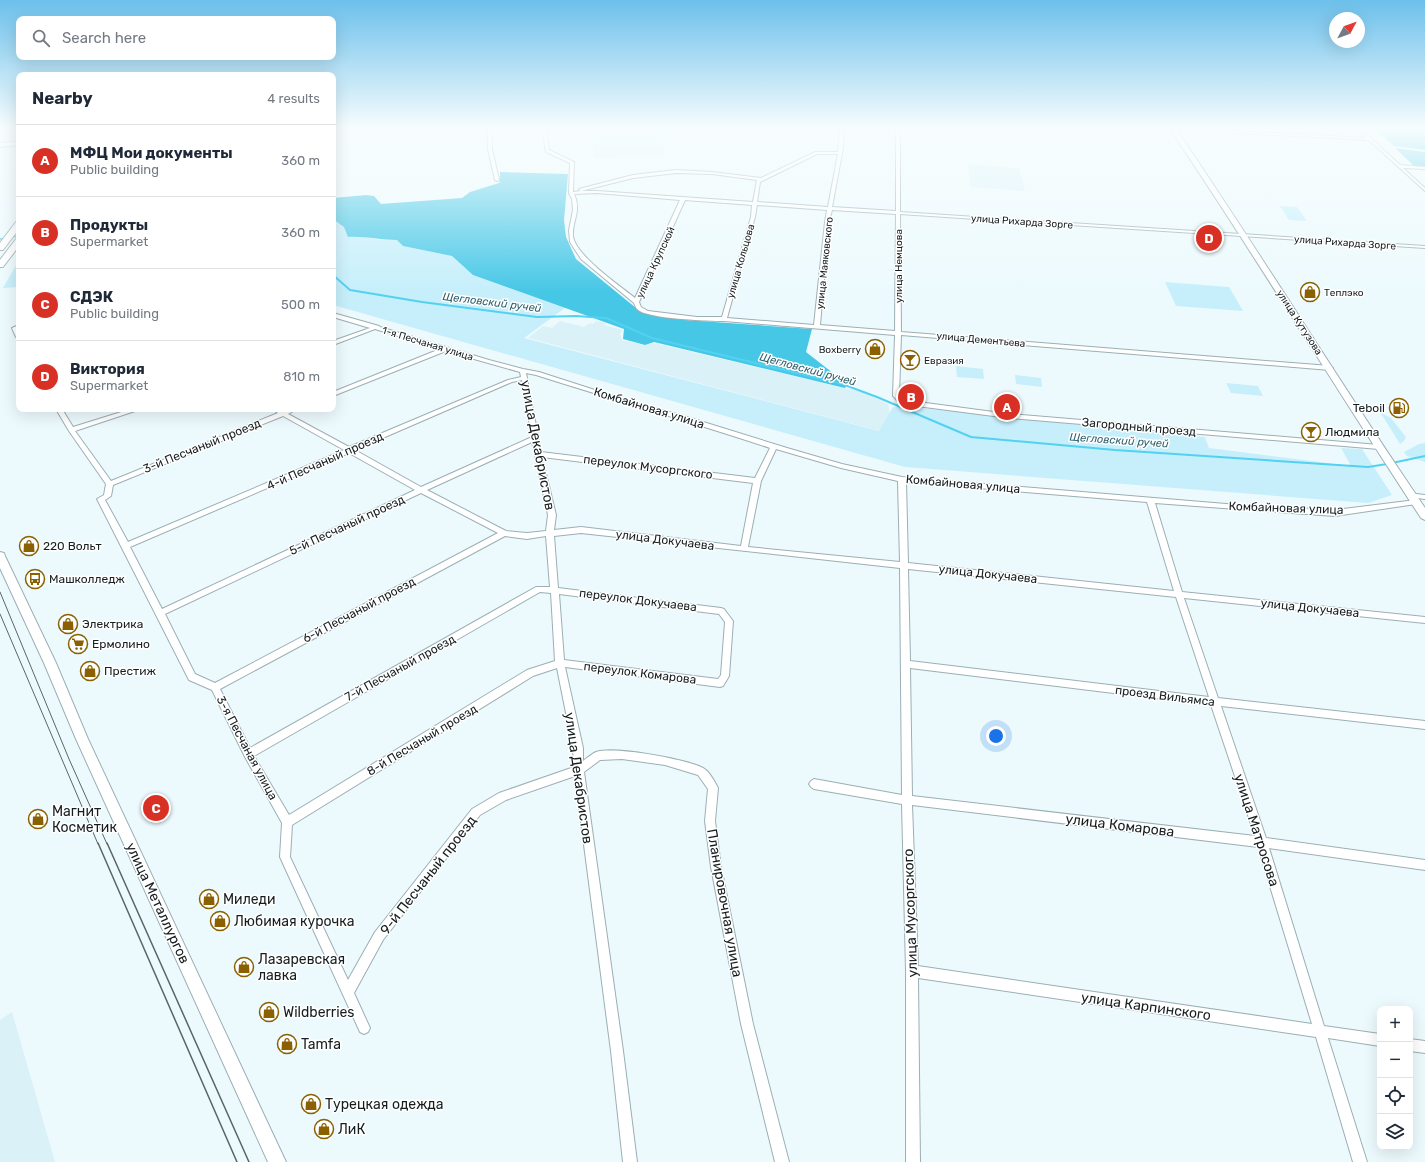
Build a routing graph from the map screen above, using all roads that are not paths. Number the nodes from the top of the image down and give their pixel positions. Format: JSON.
{"nodes":[{"id":1,"x":571,"y":183,"type":"edge"},
{"id":2,"x":600,"y":183,"type":"edge"},
{"id":3,"x":759,"y":183,"type":"edge"},
{"id":4,"x":834,"y":183,"type":"edge"},
{"id":5,"x":898,"y":183,"type":"edge"},
{"id":6,"x":1210,"y":183,"type":"edge"},
{"id":7,"x":571,"y":193,"type":"junction"},
{"id":8,"x":684,"y":199,"type":"junction"},
{"id":9,"x":754,"y":204,"type":"junction"},
{"id":10,"x":830,"y":209,"type":"junction"},
{"id":11,"x":898,"y":212,"type":"junction"},
{"id":12,"x":16,"y":228,"type":"edge"},
{"id":13,"x":1245,"y":236,"type":"junction"},
{"id":14,"x":16,"y":245,"type":"edge"},
{"id":15,"x":1425,"y":247,"type":"edge"},
{"id":16,"x":0,"y":248,"type":"edge"},
{"id":17,"x":0,"y":265,"type":"edge"},
{"id":18,"x":636,"y":302,"type":"junction"},
{"id":19,"x":336,"y":316,"type":"edge"},
{"id":20,"x":724,"y":319,"type":"junction"},
{"id":21,"x":377,"y":327,"type":"junction"},
{"id":22,"x":817,"y":327,"type":"junction"},
{"id":23,"x":898,"y":332,"type":"junction"},
{"id":24,"x":336,"y":342,"type":"edge"},
{"id":25,"x":445,"y":349,"type":"junction"},
{"id":26,"x":1330,"y":368,"type":"junction"},
{"id":27,"x":523,"y":374,"type":"junction"},
{"id":28,"x":336,"y":393,"type":"edge"},
{"id":29,"x":901,"y":401,"type":"joint"},
{"id":30,"x":61,"y":412,"type":"edge"},
{"id":31,"x":128,"y":412,"type":"edge"},
{"id":32,"x":283,"y":413,"type":"joint"},
{"id":33,"x":71,"y":430,"type":"junction"},
{"id":34,"x":535,"y":438,"type":"junction"},
{"id":35,"x":774,"y":447,"type":"junction"},
{"id":36,"x":1379,"y":447,"type":"junction"},
{"id":37,"x":348,"y":450,"type":"junction"},
{"id":38,"x":538,"y":454,"type":"junction"},
{"id":39,"x":902,"y":479,"type":"junction"},
{"id":40,"x":757,"y":481,"type":"junction"},
{"id":41,"x":110,"y":484,"type":"junction"},
{"id":42,"x":421,"y":490,"type":"junction"},
{"id":43,"x":1417,"y":498,"type":"edge"},
{"id":44,"x":1150,"y":500,"type":"junction"},
{"id":45,"x":1425,"y":516,"type":"edge"},
{"id":46,"x":504,"y":533,"type":"junction"},
{"id":47,"x":550,"y":533,"type":"junction"},
{"id":48,"x":126,"y":546,"type":"junction"},
{"id":49,"x":744,"y":549,"type":"junction"},
{"id":50,"x":0,"y":556,"type":"edge"},
{"id":51,"x":904,"y":565,"type":"junction"},
{"id":52,"x":554,"y":590,"type":"junction"},
{"id":53,"x":1179,"y":594,"type":"junction"},
{"id":54,"x":160,"y":613,"type":"junction"},
{"id":55,"x":1425,"y":620,"type":"edge"},
{"id":56,"x":560,"y":663,"type":"junction"},
{"id":57,"x":905,"y":664,"type":"junction"},
{"id":58,"x":720,"y":683,"type":"joint"},
{"id":59,"x":215,"y":687,"type":"junction"},
{"id":60,"x":1216,"y":702,"type":"junction"},
{"id":61,"x":1425,"y":725,"type":"edge"},
{"id":62,"x":248,"y":754,"type":"junction"},
{"id":63,"x":579,"y":770,"type":"junction"},
{"id":64,"x":814,"y":784,"type":"dead end"},
{"id":65,"x":906,"y":800,"type":"junction"},
{"id":66,"x":287,"y":822,"type":"junction"},
{"id":67,"x":1262,"y":842,"type":"junction"},
{"id":68,"x":1425,"y":865,"type":"edge"},
{"id":69,"x":912,"y":972,"type":"junction"},
{"id":70,"x":348,"y":992,"type":"junction"},
{"id":71,"x":364,"y":1028,"type":"dead end"},
{"id":72,"x":1319,"y":1031,"type":"junction"},
{"id":73,"x":1377,"y":1040,"type":"edge"},
{"id":74,"x":1413,"y":1045,"type":"edge"},
{"id":75,"x":1425,"y":1047,"type":"edge"},
{"id":76,"x":277,"y":1162,"type":"edge"},
{"id":77,"x":630,"y":1162,"type":"edge"},
{"id":78,"x":782,"y":1162,"type":"edge"},
{"id":79,"x":914,"y":1162,"type":"edge"},
{"id":80,"x":1360,"y":1162,"type":"edge"}],
"edges":[{"from":1,"to":7,"type":"street","name":"улица Дементьева"},
{"from":2,"to":7,"type":"street"},
{"from":3,"to":9,"type":"street","name":"улица Кольцова"},
{"from":4,"to":10,"type":"street","name":"улица Маяковского"},
{"from":5,"to":11,"type":"street","name":"улица Немцова"},
{"from":6,"to":13,"type":"main road","name":"улица Кутузова"},
{"from":7,"to":8,"type":"street","name":"улица Рихарда Зорге"},
{"from":7,"to":18,"type":"street","name":"улица Дементьева"},
{"from":8,"to":9,"type":"street","name":"улица Рихарда Зорге"},
{"from":8,"to":18,"type":"street","name":"улица Крупской"},
{"from":9,"to":10,"type":"street","name":"улица Рихарда Зорге"},
{"from":9,"to":20,"type":"street","name":"улица Кольцова"},
{"from":10,"to":11,"type":"street","name":"улица Рихарда Зорге"},
{"from":10,"to":22,"type":"street","name":"улица Маяковского"},
{"from":11,"to":13,"type":"street","name":"улица Рихарда Зорге"},
{"from":11,"to":23,"type":"street","name":"улица Немцова"},
{"from":12,"to":16,"type":"main road"},
{"from":13,"to":15,"type":"street","name":"улица Рихарда Зорге"},
{"from":13,"to":26,"type":"main road","name":"улица Кутузова"},
{"from":14,"to":17,"type":"main road"},
{"from":18,"to":20,"type":"street","name":"улица Дементьева"},
{"from":19,"to":21,"type":"street","name":"1-я Песчаная улица"},
{"from":20,"to":22,"type":"street","name":"улица Дементьева"},
{"from":21,"to":24,"type":"street"},
{"from":21,"to":25,"type":"street","name":"1-я Песчаная улица"},
{"from":22,"to":23,"type":"street","name":"улица Дементьева"},
{"from":23,"to":26,"type":"street","name":"улица Дементьева"},
{"from":23,"to":29,"type":"street","name":"улица Немцова"},
{"from":25,"to":27,"type":"street","name":"1-я Песчаная улица"},
{"from":25,"to":28,"type":"street"},
{"from":26,"to":36,"type":"main road","name":"улица Кутузова"},
{"from":27,"to":34,"type":"street","name":"улица Декабристов"},
{"from":27,"to":35,"type":"street","name":"Комбайновая улица"},
{"from":27,"to":37,"type":"street","name":"4-й Песчаный проезд"},
{"from":29,"to":36,"type":"street","name":"Загородный проезд"},
{"from":30,"to":33,"type":"street"},
{"from":31,"to":33,"type":"street"},
{"from":32,"to":37,"type":"street","name":"улица Докучаева"},
{"from":32,"to":41,"type":"street","name":"3-й Песчаный проезд"},
{"from":33,"to":41,"type":"street"},
{"from":34,"to":38,"type":"street","name":"улица Декабристов"},
{"from":34,"to":42,"type":"street","name":"5-й Песчаный проезд"},
{"from":35,"to":39,"type":"street","name":"Комбайновая улица"},
{"from":35,"to":40,"type":"street"},
{"from":36,"to":43,"type":"main road","name":"улица Кутузова"},
{"from":37,"to":42,"type":"street","name":"улица Докучаева"},
{"from":37,"to":48,"type":"street","name":"4-й Песчаный проезд"},
{"from":38,"to":40,"type":"street","name":"переулок Мусоргского"},
{"from":38,"to":47,"type":"street","name":"улица Декабристов"},
{"from":39,"to":44,"type":"street","name":"Комбайновая улица"},
{"from":39,"to":51,"type":"street","name":"улица Мусоргского"},
{"from":40,"to":49,"type":"street"},
{"from":41,"to":48,"type":"street","name":"3-я Песчаная улица"},
{"from":42,"to":46,"type":"street","name":"улица Докучаева"},
{"from":42,"to":54,"type":"street","name":"5-й Песчаный проезд"},
{"from":43,"to":44,"type":"street","name":"Комбайновая улица"},
{"from":43,"to":45,"type":"main road","name":"улица Кутузова"},
{"from":44,"to":53,"type":"street","name":"улица Матросова"},
{"from":46,"to":47,"type":"street","name":"улица Докучаева"},
{"from":46,"to":59,"type":"street","name":"6-й Песчаный проезд"},
{"from":47,"to":49,"type":"street","name":"улица Докучаева"},
{"from":47,"to":52,"type":"street","name":"улица Декабристов"},
{"from":48,"to":54,"type":"street","name":"3-я Песчаная улица"},
{"from":49,"to":51,"type":"street","name":"улица Докучаева"},
{"from":50,"to":76,"type":"main road","name":"улица Металлургов"},
{"from":51,"to":53,"type":"street","name":"улица Докучаева"},
{"from":51,"to":57,"type":"street","name":"улица Мусоргского"},
{"from":52,"to":56,"type":"street","name":"улица Декабристов"},
{"from":52,"to":58,"type":"street","name":"переулок Докучаева"},
{"from":52,"to":62,"type":"street","name":"7-й Песчаный проезд"},
{"from":53,"to":55,"type":"street","name":"улица Докучаева"},
{"from":53,"to":60,"type":"street","name":"улица Матросова"},
{"from":54,"to":59,"type":"street","name":"3-я Песчаная улица"},
{"from":56,"to":58,"type":"street","name":"переулок Комарова"},
{"from":56,"to":63,"type":"street","name":"улица Декабристов"},
{"from":56,"to":66,"type":"street","name":"8-й Песчаный проезд"},
{"from":57,"to":60,"type":"street","name":"проезд Вильямса"},
{"from":57,"to":65,"type":"street","name":"улица Мусоргского"},
{"from":59,"to":62,"type":"street","name":"3-я Песчаная улица"},
{"from":60,"to":61,"type":"street","name":"проезд Вильямса"},
{"from":60,"to":67,"type":"street","name":"улица Матросова"},
{"from":62,"to":66,"type":"street","name":"3-я Песчаная улица"},
{"from":63,"to":70,"type":"street","name":"9-й Песчаный проезд"},
{"from":63,"to":77,"type":"street","name":"улица Декабристов"},
{"from":63,"to":78,"type":"street","name":"Планировочная улица"},
{"from":64,"to":65,"type":"street","name":"улица Комарова"},
{"from":65,"to":67,"type":"street","name":"улица Комарова"},
{"from":65,"to":69,"type":"street","name":"улица Мусоргского"},
{"from":66,"to":70,"type":"street"},
{"from":67,"to":68,"type":"street","name":"улица Комарова"},
{"from":67,"to":72,"type":"street","name":"улица Матросова"},
{"from":69,"to":72,"type":"street","name":"улица Карпинского"},
{"from":69,"to":79,"type":"street","name":"улица Мусоргского"},
{"from":70,"to":71,"type":"street"},
{"from":72,"to":73,"type":"street","name":"улица Карпинского"},
{"from":72,"to":80,"type":"street","name":"улица Матросова"},
{"from":74,"to":75,"type":"street"}]}
